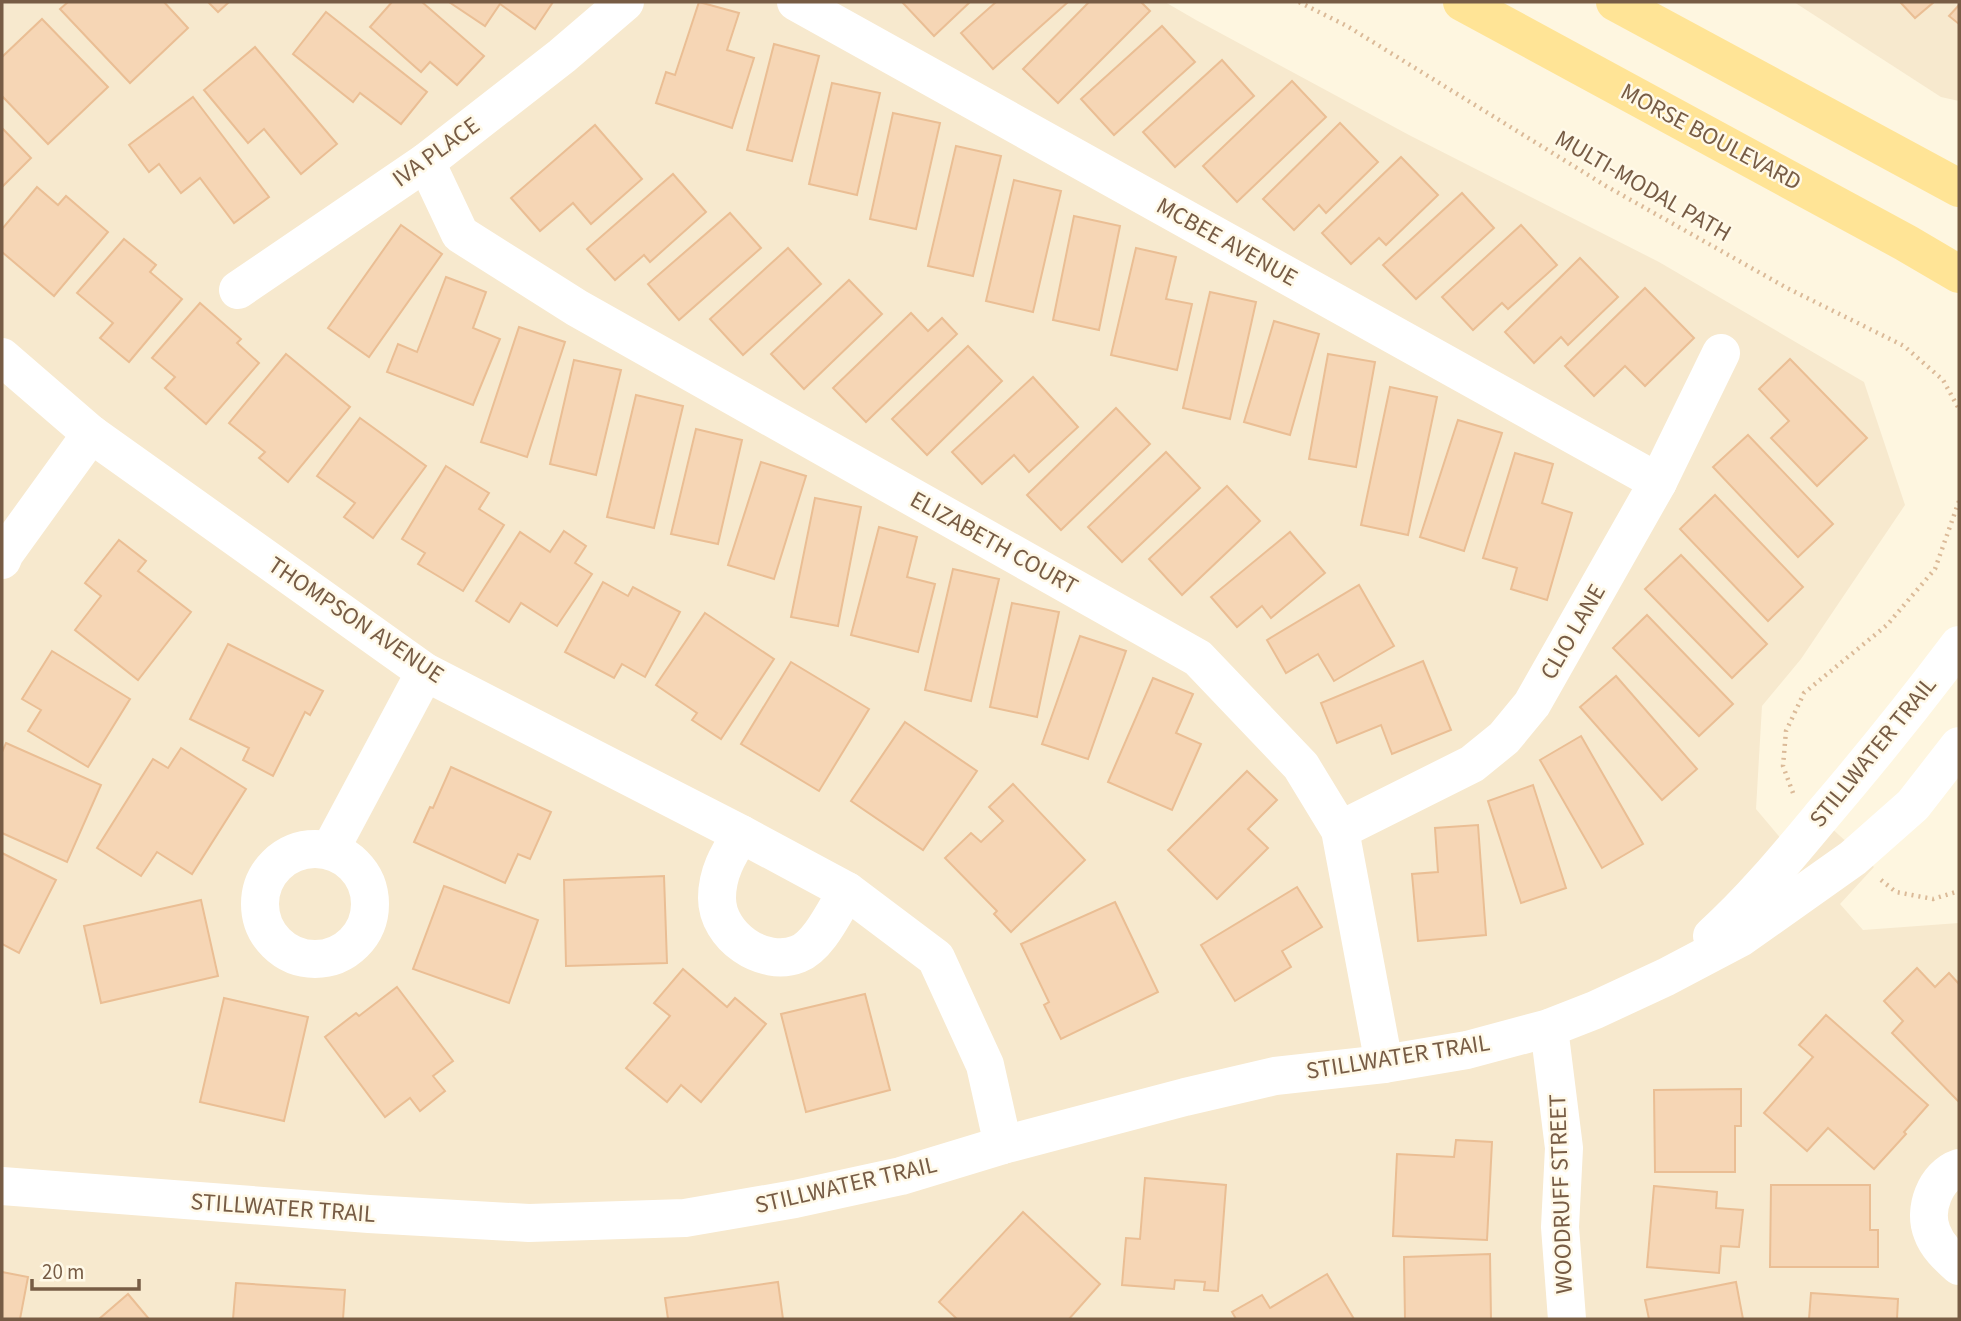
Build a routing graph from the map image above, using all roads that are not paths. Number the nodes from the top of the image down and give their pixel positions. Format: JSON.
{"nodes":[{"id":1,"x":625,"y":2,"type":"edge"},
{"id":2,"x":796,"y":2,"type":"edge"},
{"id":3,"x":1462,"y":2,"type":"edge"},
{"id":4,"x":1615,"y":2,"type":"edge"},
{"id":5,"x":426,"y":162,"type":"junction"},
{"id":6,"x":1959,"y":188,"type":"edge"},
{"id":7,"x":1959,"y":274,"type":"edge"},
{"id":8,"x":238,"y":290,"type":"dead end"},
{"id":9,"x":1721,"y":353,"type":"dead end"},
{"id":10,"x":2,"y":357,"type":"edge"},
{"id":11,"x":90,"y":434,"type":"junction"},
{"id":12,"x":1658,"y":482,"type":"junction"},
{"id":13,"x":2,"y":560,"type":"edge"},
{"id":14,"x":1959,"y":645,"type":"edge"},
{"id":15,"x":425,"y":672,"type":"junction"},
{"id":16,"x":1959,"y":746,"type":"edge"},
{"id":17,"x":1340,"y":830,"type":"junction"},
{"id":18,"x":741,"y":834,"type":"junction"},
{"id":19,"x":330,"y":850,"type":"dead end"},
{"id":20,"x":847,"y":891,"type":"junction"},
{"id":21,"x":1666,"y":976,"type":"junction"},
{"id":22,"x":1549,"y":1028,"type":"junction"},
{"id":23,"x":1384,"y":1063,"type":"junction"},
{"id":24,"x":1003,"y":1144,"type":"junction"},
{"id":25,"x":1959,"y":1168,"type":"edge"},
{"id":26,"x":2,"y":1186,"type":"edge"},
{"id":27,"x":1959,"y":1266,"type":"edge"},
{"id":28,"x":1567,"y":1319,"type":"edge"}],
"edges":[{"from":1,"to":5,"type":"street","name":"IVA PLACE"},
{"from":2,"to":12,"type":"street","name":"MCBEE AVENUE"},
{"from":3,"to":7,"type":"main road","name":"MORSE BOULEVARD"},
{"from":4,"to":6,"type":"main road"},
{"from":5,"to":8,"type":"street","name":"IVA PLACE"},
{"from":5,"to":17,"type":"street","name":"ELIZABETH COURT"},
{"from":9,"to":12,"type":"street","name":"CLIO LANE"},
{"from":10,"to":11,"type":"street","name":"THOMPSON AVENUE"},
{"from":11,"to":13,"type":"street"},
{"from":11,"to":15,"type":"street","name":"THOMPSON AVENUE"},
{"from":12,"to":17,"type":"street","name":"CLIO LANE"},
{"from":14,"to":21,"type":"street","name":"STILLWATER TRAIL"},
{"from":15,"to":18,"type":"street","name":"THOMPSON AVENUE"},
{"from":15,"to":19,"type":"street"},
{"from":16,"to":21,"type":"street","name":"STILLWATER TRAIL"},
{"from":17,"to":23,"type":"street","name":"ELIZABETH COURT"},
{"from":18,"to":20,"type":"street","name":"THOMPSON AVENUE"},
{"from":18,"to":20,"type":"street"},
{"from":20,"to":24,"type":"street","name":"THOMPSON AVENUE"},
{"from":21,"to":22,"type":"street","name":"STILLWATER TRAIL"},
{"from":22,"to":23,"type":"street","name":"STILLWATER TRAIL"},
{"from":22,"to":28,"type":"street","name":"WOODRUFF STREET"},
{"from":23,"to":24,"type":"street","name":"STILLWATER TRAIL"},
{"from":24,"to":26,"type":"street","name":"STILLWATER TRAIL"},
{"from":25,"to":27,"type":"street"}]}
